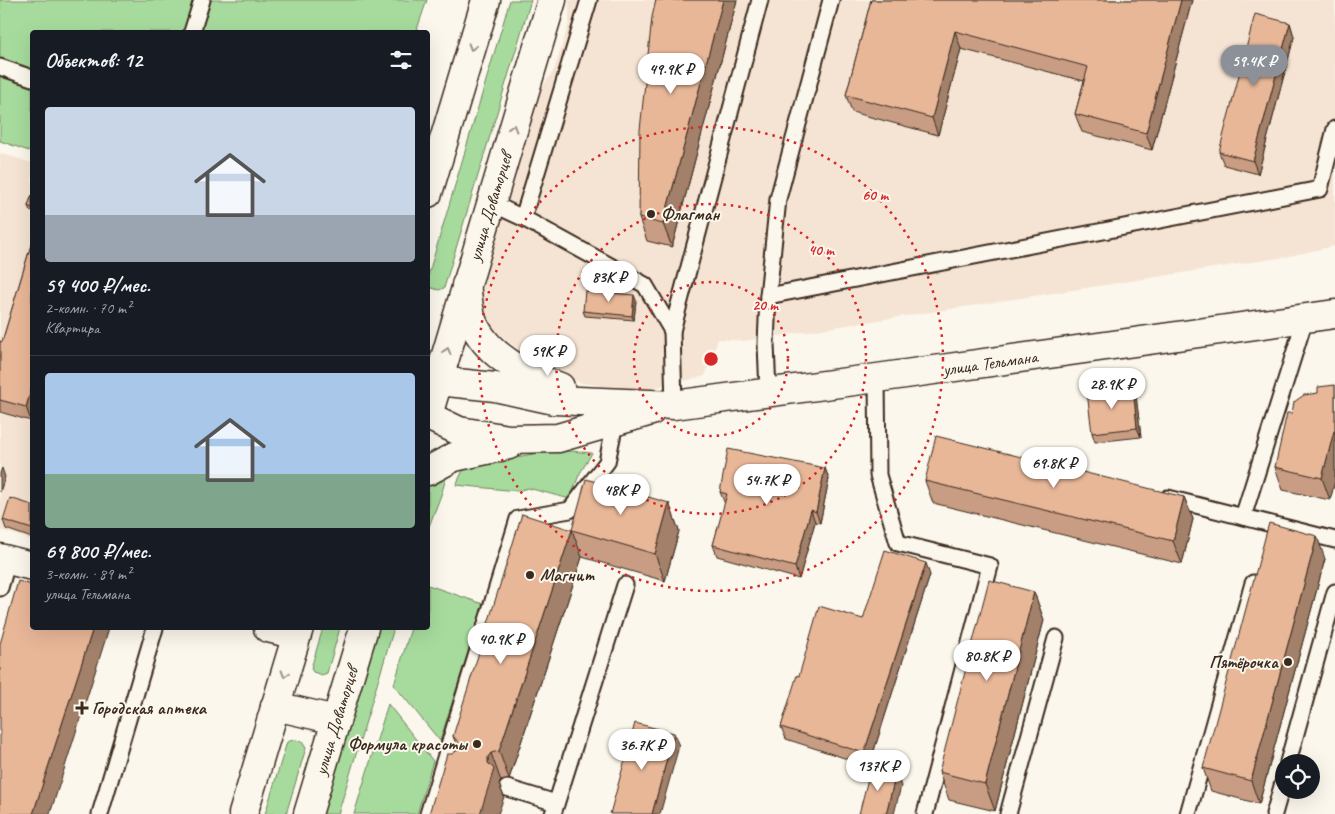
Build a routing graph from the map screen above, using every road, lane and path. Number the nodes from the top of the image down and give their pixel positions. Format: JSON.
{"nodes":[{"id":1,"x":202,"y":0,"type":"edge"},
{"id":2,"x":486,"y":0,"type":"edge"},
{"id":3,"x":552,"y":0,"type":"edge"},
{"id":4,"x":589,"y":0,"type":"edge"},
{"id":5,"x":760,"y":0,"type":"edge"},
{"id":6,"x":831,"y":0,"type":"edge"},
{"id":7,"x":193,"y":30,"type":"edge"},
{"id":8,"x":0,"y":67,"type":"edge"},
{"id":9,"x":30,"y":77,"type":"edge"},
{"id":10,"x":1335,"y":129,"type":"edge"},
{"id":11,"x":430,"y":186,"type":"edge"},
{"id":12,"x":491,"y":203,"type":"junction"},
{"id":13,"x":523,"y":218,"type":"junction"},
{"id":14,"x":466,"y":284,"type":"junction"},
{"id":15,"x":768,"y":296,"type":"junction"},
{"id":16,"x":1335,"y":314,"type":"edge"},
{"id":17,"x":1304,"y":319,"type":"junction"},
{"id":18,"x":672,"y":331,"type":"junction"},
{"id":19,"x":877,"y":378,"type":"junction"},
{"id":20,"x":433,"y":382,"type":"edge"},
{"id":21,"x":768,"y":392,"type":"junction"},
{"id":22,"x":430,"y":402,"type":"edge"},
{"id":23,"x":674,"y":404,"type":"junction"},
{"id":24,"x":609,"y":412,"type":"junction"},
{"id":25,"x":430,"y":416,"type":"edge"},
{"id":26,"x":558,"y":438,"type":"junction"},
{"id":27,"x":430,"y":470,"type":"edge"},
{"id":28,"x":1157,"y":495,"type":"edge"},
{"id":29,"x":1243,"y":517,"type":"junction"},
{"id":30,"x":1335,"y":540,"type":"edge"},
{"id":31,"x":13,"y":561,"type":"edge"},
{"id":32,"x":1253,"y":583,"type":"edge"},
{"id":33,"x":625,"y":585,"type":"dead end"},
{"id":34,"x":0,"y":588,"type":"edge"},
{"id":35,"x":1335,"y":592,"type":"edge"},
{"id":36,"x":154,"y":630,"type":"edge"},
{"id":37,"x":363,"y":630,"type":"edge"},
{"id":38,"x":297,"y":631,"type":"edge"},
{"id":39,"x":1056,"y":638,"type":"dead end"},
{"id":40,"x":276,"y":706,"type":"junction"},
{"id":41,"x":336,"y":720,"type":"junction"},
{"id":42,"x":1290,"y":754,"type":"edge"},
{"id":43,"x":441,"y":767,"type":"junction"},
{"id":44,"x":460,"y":773,"type":"edge"},
{"id":45,"x":507,"y":788,"type":"dead end"},
{"id":46,"x":1278,"y":799,"type":"edge"},
{"id":47,"x":554,"y":809,"type":"edge"},
{"id":48,"x":100,"y":814,"type":"edge"},
{"id":49,"x":243,"y":814,"type":"edge"},
{"id":50,"x":308,"y":814,"type":"edge"},
{"id":51,"x":428,"y":814,"type":"edge"},
{"id":52,"x":925,"y":814,"type":"edge"},
{"id":53,"x":1008,"y":814,"type":"edge"},
{"id":54,"x":1188,"y":814,"type":"edge"},
{"id":55,"x":1274,"y":814,"type":"edge"}],
"edges":[{"from":1,"to":7,"type":"lane"},
{"from":2,"to":11,"type":"street","one_way":true},
{"from":12,"to":3,"type":"street","name":"улица Доваторцев","one_way":true},
{"from":4,"to":13,"type":"lane"},
{"from":5,"to":18,"type":"lane"},
{"from":6,"to":15,"type":"lane"},
{"from":8,"to":9,"type":"lane"},
{"from":10,"to":15,"type":"lane"},
{"from":12,"to":13,"type":"lane"},
{"from":12,"to":14,"type":"street","name":"улица Доваторцев"},
{"from":13,"to":18,"type":"lane"},
{"from":20,"to":14,"type":"street","name":"улица Доваторцев","one_way":true},
{"from":14,"to":24,"type":"street","name":"улица Тельмана"},
{"from":15,"to":21,"type":"lane"},
{"from":16,"to":17,"type":"street","name":"улица Тельмана"},
{"from":17,"to":19,"type":"street","name":"улица Тельмана"},
{"from":17,"to":29,"type":"lane"},
{"from":18,"to":23,"type":"lane"},
{"from":19,"to":21,"type":"street","name":"улица Тельмана"},
{"from":19,"to":52,"type":"lane"},
{"from":20,"to":22,"type":"street","name":"улица Доваторцев"},
{"from":20,"to":24,"type":"street","name":"улица Тельмана"},
{"from":21,"to":23,"type":"street","name":"улица Тельмана"},
{"from":23,"to":24,"type":"street","name":"улица Тельмана"},
{"from":24,"to":26,"type":"street","name":"улица Тельмана"},
{"from":24,"to":43,"type":"lane"},
{"from":25,"to":26,"type":"street","name":"улица Тельмана"},
{"from":26,"to":27,"type":"street","name":"улица Тельмана"},
{"from":28,"to":29,"type":"lane"},
{"from":29,"to":30,"type":"lane"},
{"from":31,"to":34,"type":"lane"},
{"from":32,"to":54,"type":"lane"},
{"from":33,"to":47,"type":"lane"},
{"from":35,"to":42,"type":"lane"},
{"from":36,"to":48,"type":"lane"},
{"from":37,"to":41,"type":"street","name":"улица Доваторцев"},
{"from":38,"to":40,"type":"street","one_way":true},
{"from":39,"to":53,"type":"lane"},
{"from":40,"to":41,"type":"street"},
{"from":40,"to":49,"type":"street"},
{"from":41,"to":50,"type":"street","name":"улица Доваторцев"},
{"from":43,"to":44,"type":"lane"},
{"from":43,"to":51,"type":"lane"},
{"from":45,"to":47,"type":"lane"},
{"from":46,"to":55,"type":"lane"}]}
